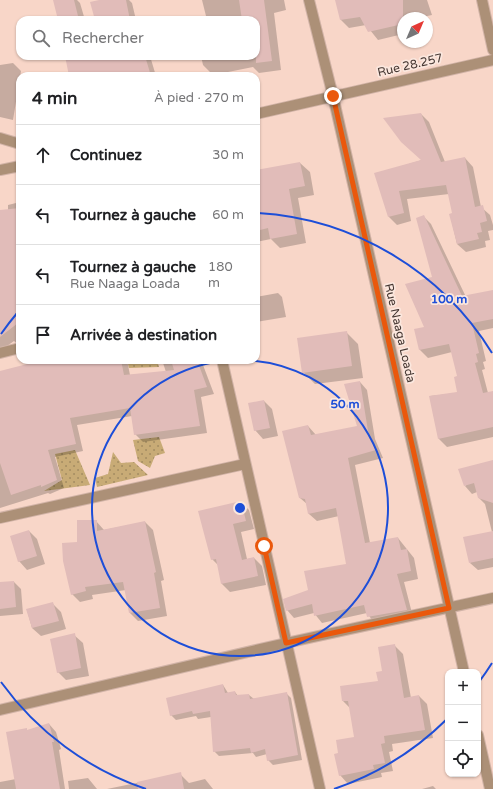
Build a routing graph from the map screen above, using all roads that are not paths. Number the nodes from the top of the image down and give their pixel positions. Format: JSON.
{"nodes":[{"id":1,"x":309,"y":0,"type":"edge"},
{"id":2,"x":482,"y":0,"type":"edge"},
{"id":3,"x":493,"y":50,"type":"edge"},
{"id":4,"x":493,"y":60,"type":"edge"},
{"id":5,"x":333,"y":96,"type":"junction"},
{"id":6,"x":260,"y":113,"type":"edge"},
{"id":7,"x":0,"y":138,"type":"edge"},
{"id":8,"x":16,"y":143,"type":"edge"},
{"id":9,"x":16,"y":167,"type":"edge"},
{"id":10,"x":0,"y":170,"type":"edge"},
{"id":11,"x":16,"y":349,"type":"edge"},
{"id":12,"x":0,"y":352,"type":"edge"},
{"id":13,"x":223,"y":364,"type":"edge"},
{"id":14,"x":246,"y":464,"type":"junction"},
{"id":15,"x":0,"y":518,"type":"edge"},
{"id":16,"x":493,"y":598,"type":"edge"},
{"id":17,"x":449,"y":608,"type":"junction"},
{"id":18,"x":286,"y":643,"type":"junction"},
{"id":19,"x":463,"y":669,"type":"edge"},
{"id":20,"x":0,"y":710,"type":"edge"},
{"id":21,"x":479,"y":741,"type":"edge"},
{"id":22,"x":320,"y":789,"type":"edge"},
{"id":23,"x":490,"y":789,"type":"edge"}],
"edges":[{"from":1,"to":5,"type":"street","name":"Rue Naaga Loada"},
{"from":2,"to":3,"type":"street"},
{"from":4,"to":5,"type":"street","name":"Rue 28.257"},
{"from":5,"to":6,"type":"street","name":"Rue 28.257"},
{"from":5,"to":17,"type":"street","name":"Rue Naaga Loada"},
{"from":7,"to":8,"type":"street"},
{"from":9,"to":10,"type":"street"},
{"from":11,"to":12,"type":"street"},
{"from":13,"to":14,"type":"street"},
{"from":14,"to":15,"type":"street"},
{"from":14,"to":18,"type":"street"},
{"from":16,"to":17,"type":"street"},
{"from":17,"to":18,"type":"street"},
{"from":17,"to":19,"type":"street","name":"Rue Naaga Loada"},
{"from":18,"to":20,"type":"street"},
{"from":18,"to":22,"type":"street"},
{"from":21,"to":23,"type":"street"}]}
